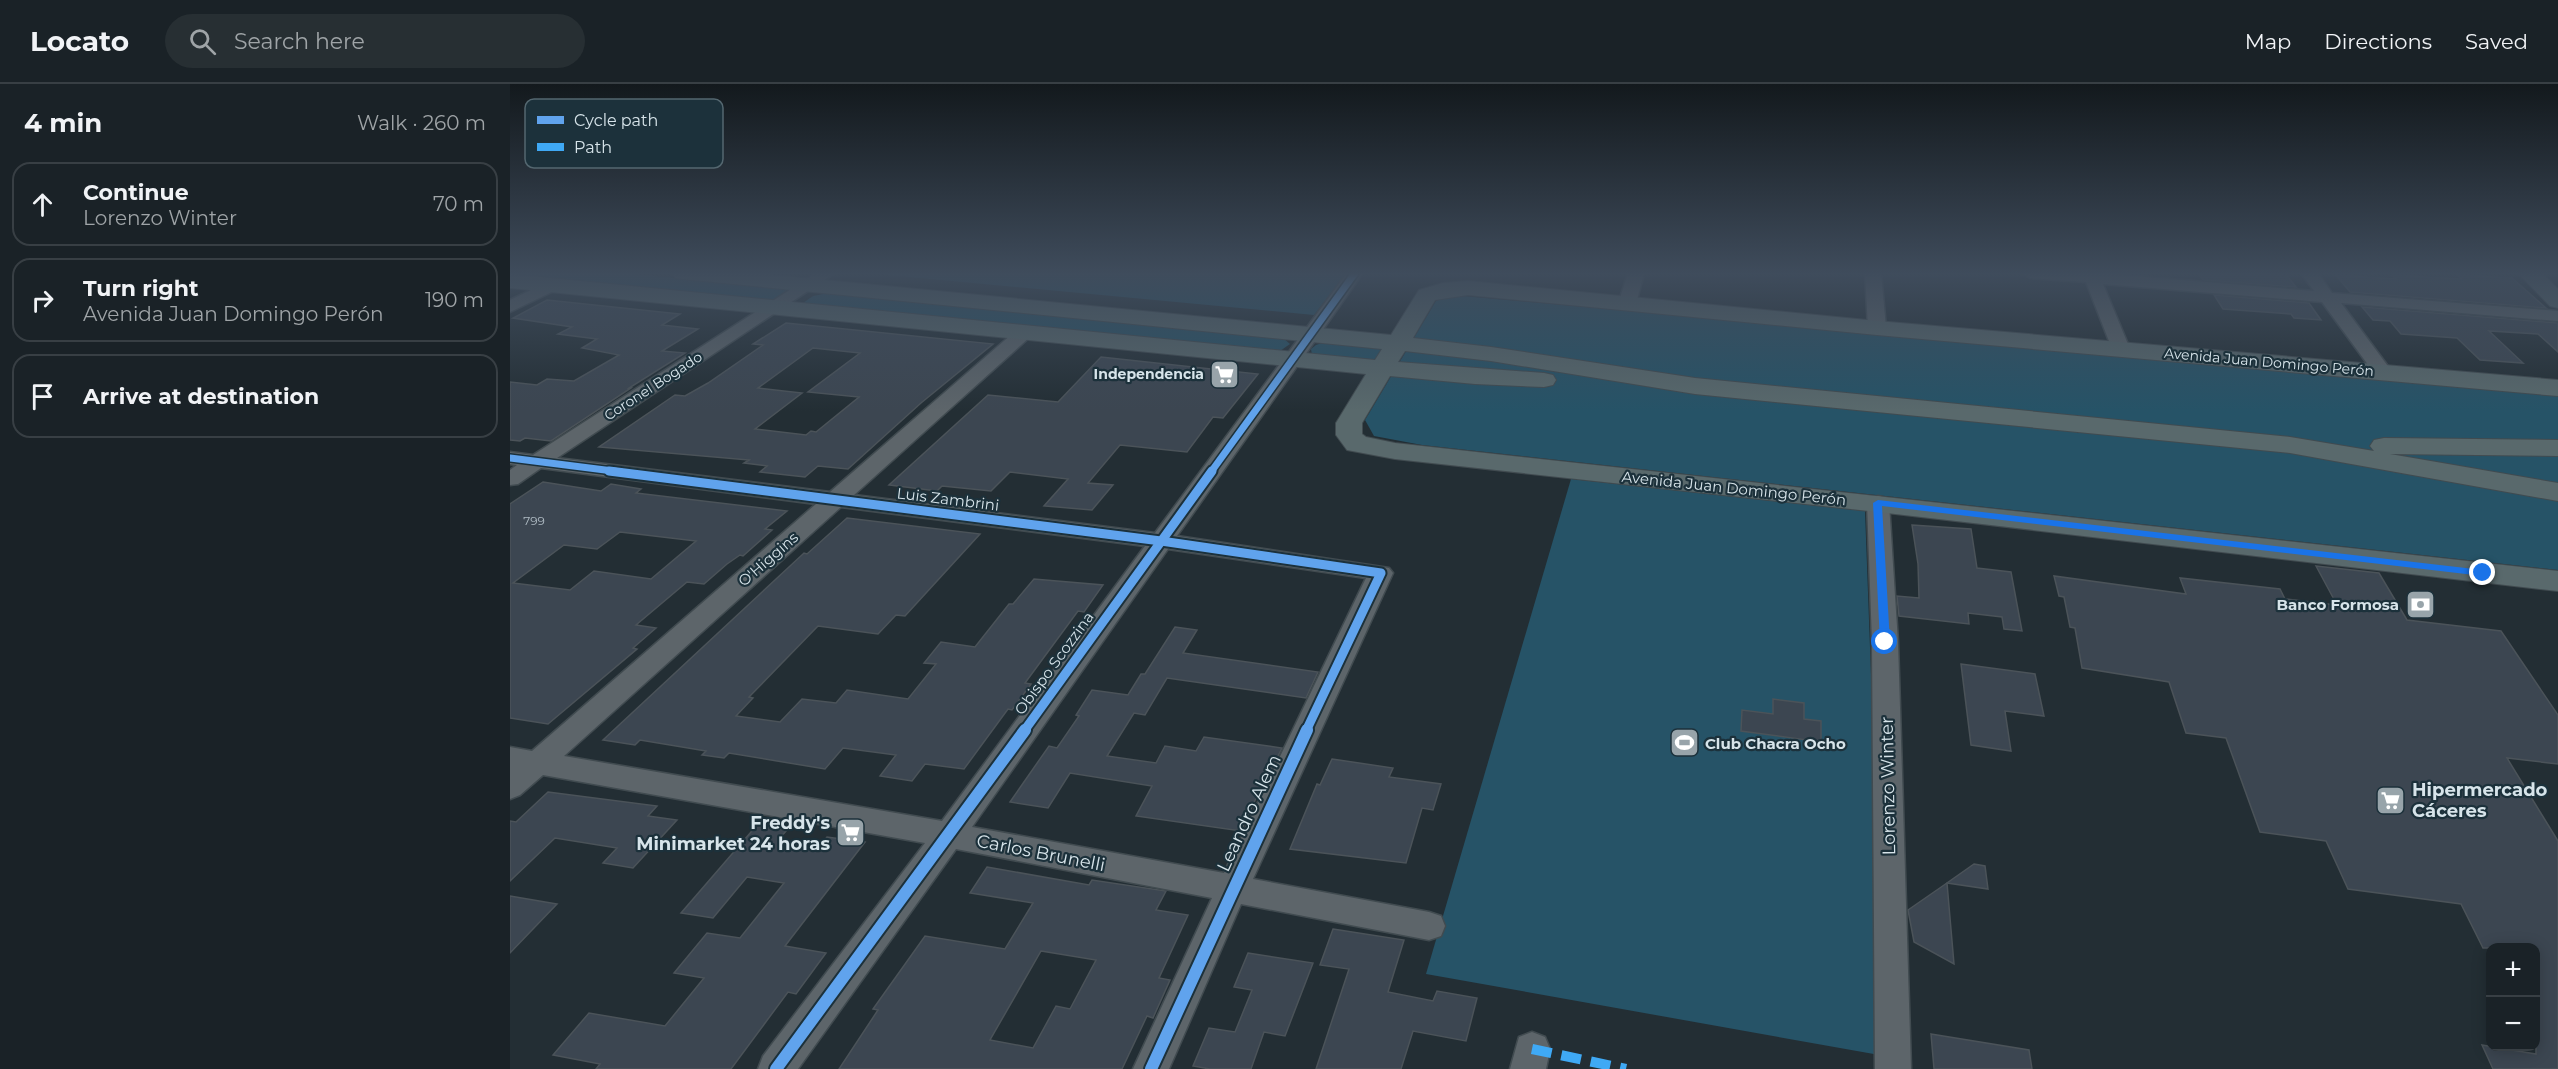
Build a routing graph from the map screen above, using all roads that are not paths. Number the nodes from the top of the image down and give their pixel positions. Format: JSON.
{"nodes":[{"id":1,"x":756,"y":319,"type":"edge"},
{"id":2,"x":900,"y":319,"type":"edge"},
{"id":3,"x":1176,"y":319,"type":"edge"},
{"id":4,"x":1322,"y":319,"type":"edge"},
{"id":5,"x":1412,"y":319,"type":"edge"},
{"id":6,"x":1783,"y":319,"type":"edge"},
{"id":7,"x":1876,"y":319,"type":"edge"},
{"id":8,"x":2109,"y":319,"type":"edge"},
{"id":9,"x":2344,"y":319,"type":"edge"},
{"id":10,"x":1877,"y":328,"type":"junction"},
{"id":11,"x":1025,"y":332,"type":"junction"},
{"id":12,"x":1311,"y":334,"type":"junction"},
{"id":13,"x":1397,"y":343,"type":"junction"},
{"id":14,"x":2121,"y":349,"type":"junction"},
{"id":15,"x":1292,"y":360,"type":"junction"},
{"id":16,"x":1383,"y":368,"type":"junction"},
{"id":17,"x":2384,"y":373,"type":"junction"},
{"id":18,"x":1695,"y":386,"type":"junction"},
{"id":19,"x":2558,"y":388,"type":"edge"},
{"id":20,"x":2290,"y":445,"type":"junction"},
{"id":21,"x":2558,"y":448,"type":"edge"},
{"id":22,"x":510,"y":458,"type":"edge"},
{"id":23,"x":537,"y":462,"type":"junction"},
{"id":24,"x":510,"y":479,"type":"edge"},
{"id":25,"x":2558,"y":492,"type":"edge"},
{"id":26,"x":835,"y":500,"type":"junction"},
{"id":27,"x":1878,"y":503,"type":"junction"},
{"id":28,"x":1161,"y":542,"type":"junction"},
{"id":29,"x":1381,"y":573,"type":"joint"},
{"id":30,"x":2558,"y":581,"type":"edge"},
{"id":31,"x":524,"y":760,"type":"edge"},
{"id":32,"x":510,"y":787,"type":"edge"},
{"id":33,"x":949,"y":835,"type":"junction"},
{"id":34,"x":1232,"y":889,"type":"junction"},
{"id":35,"x":1429,"y":926,"type":"dead end"},
{"id":36,"x":776,"y":1069,"type":"edge"},
{"id":37,"x":1151,"y":1069,"type":"edge"},
{"id":38,"x":1893,"y":1069,"type":"edge"}],
"edges":[{"from":1,"to":23,"type":"street","name":"Coronel Bogado"},
{"from":2,"to":11,"type":"main road"},
{"from":3,"to":12,"type":"main road"},
{"from":4,"to":12,"type":"street","name":"Obispo Scozzina"},
{"from":5,"to":13,"type":"main road","name":"Avenida Juan Domingo Perón"},
{"from":6,"to":10,"type":"main road","name":"Avenida Juan Domingo Perón"},
{"from":7,"to":10,"type":"street"},
{"from":8,"to":14,"type":"street"},
{"from":9,"to":17,"type":"street"},
{"from":10,"to":14,"type":"main road","name":"Avenida Juan Domingo Perón"},
{"from":11,"to":15,"type":"main road"},
{"from":11,"to":26,"type":"street","name":"O'Higgins"},
{"from":12,"to":13,"type":"main road"},
{"from":12,"to":15,"type":"street","name":"Obispo Scozzina"},
{"from":13,"to":16,"type":"main road","name":"Avenida Juan Domingo Perón"},
{"from":13,"to":18,"type":"main road"},
{"from":14,"to":17,"type":"main road","name":"Avenida Juan Domingo Perón"},
{"from":15,"to":16,"type":"main road"},
{"from":15,"to":28,"type":"street","name":"Obispo Scozzina"},
{"from":16,"to":18,"type":"main road"},
{"from":16,"to":27,"type":"main road","name":"Avenida Juan Domingo Perón"},
{"from":17,"to":19,"type":"main road","name":"Avenida Juan Domingo Perón"},
{"from":18,"to":20,"type":"main road"},
{"from":20,"to":21,"type":"main road"},
{"from":20,"to":25,"type":"main road"},
{"from":22,"to":23,"type":"street","name":"Luis Zambrini"},
{"from":23,"to":24,"type":"street","name":"Coronel Bogado"},
{"from":23,"to":26,"type":"street","name":"Luis Zambrini"},
{"from":26,"to":28,"type":"street","name":"Luis Zambrini"},
{"from":26,"to":31,"type":"street","name":"O'Higgins"},
{"from":27,"to":30,"type":"main road","name":"Avenida Juan Domingo Perón"},
{"from":27,"to":38,"type":"street","name":"Lorenzo Winter"},
{"from":28,"to":29,"type":"street","name":"Luis Zambrini"},
{"from":28,"to":33,"type":"street","name":"Obispo Scozzina"},
{"from":29,"to":34,"type":"street","name":"Leandro Alem"},
{"from":31,"to":32,"type":"street","name":"O'Higgins"},
{"from":31,"to":33,"type":"street","name":"Carlos Brunelli"},
{"from":33,"to":34,"type":"street","name":"Carlos Brunelli"},
{"from":33,"to":36,"type":"street","name":"Obispo Scozzina"},
{"from":34,"to":35,"type":"street","name":"Carlos Brunelli"},
{"from":34,"to":37,"type":"street","name":"Leandro Alem"}]}
